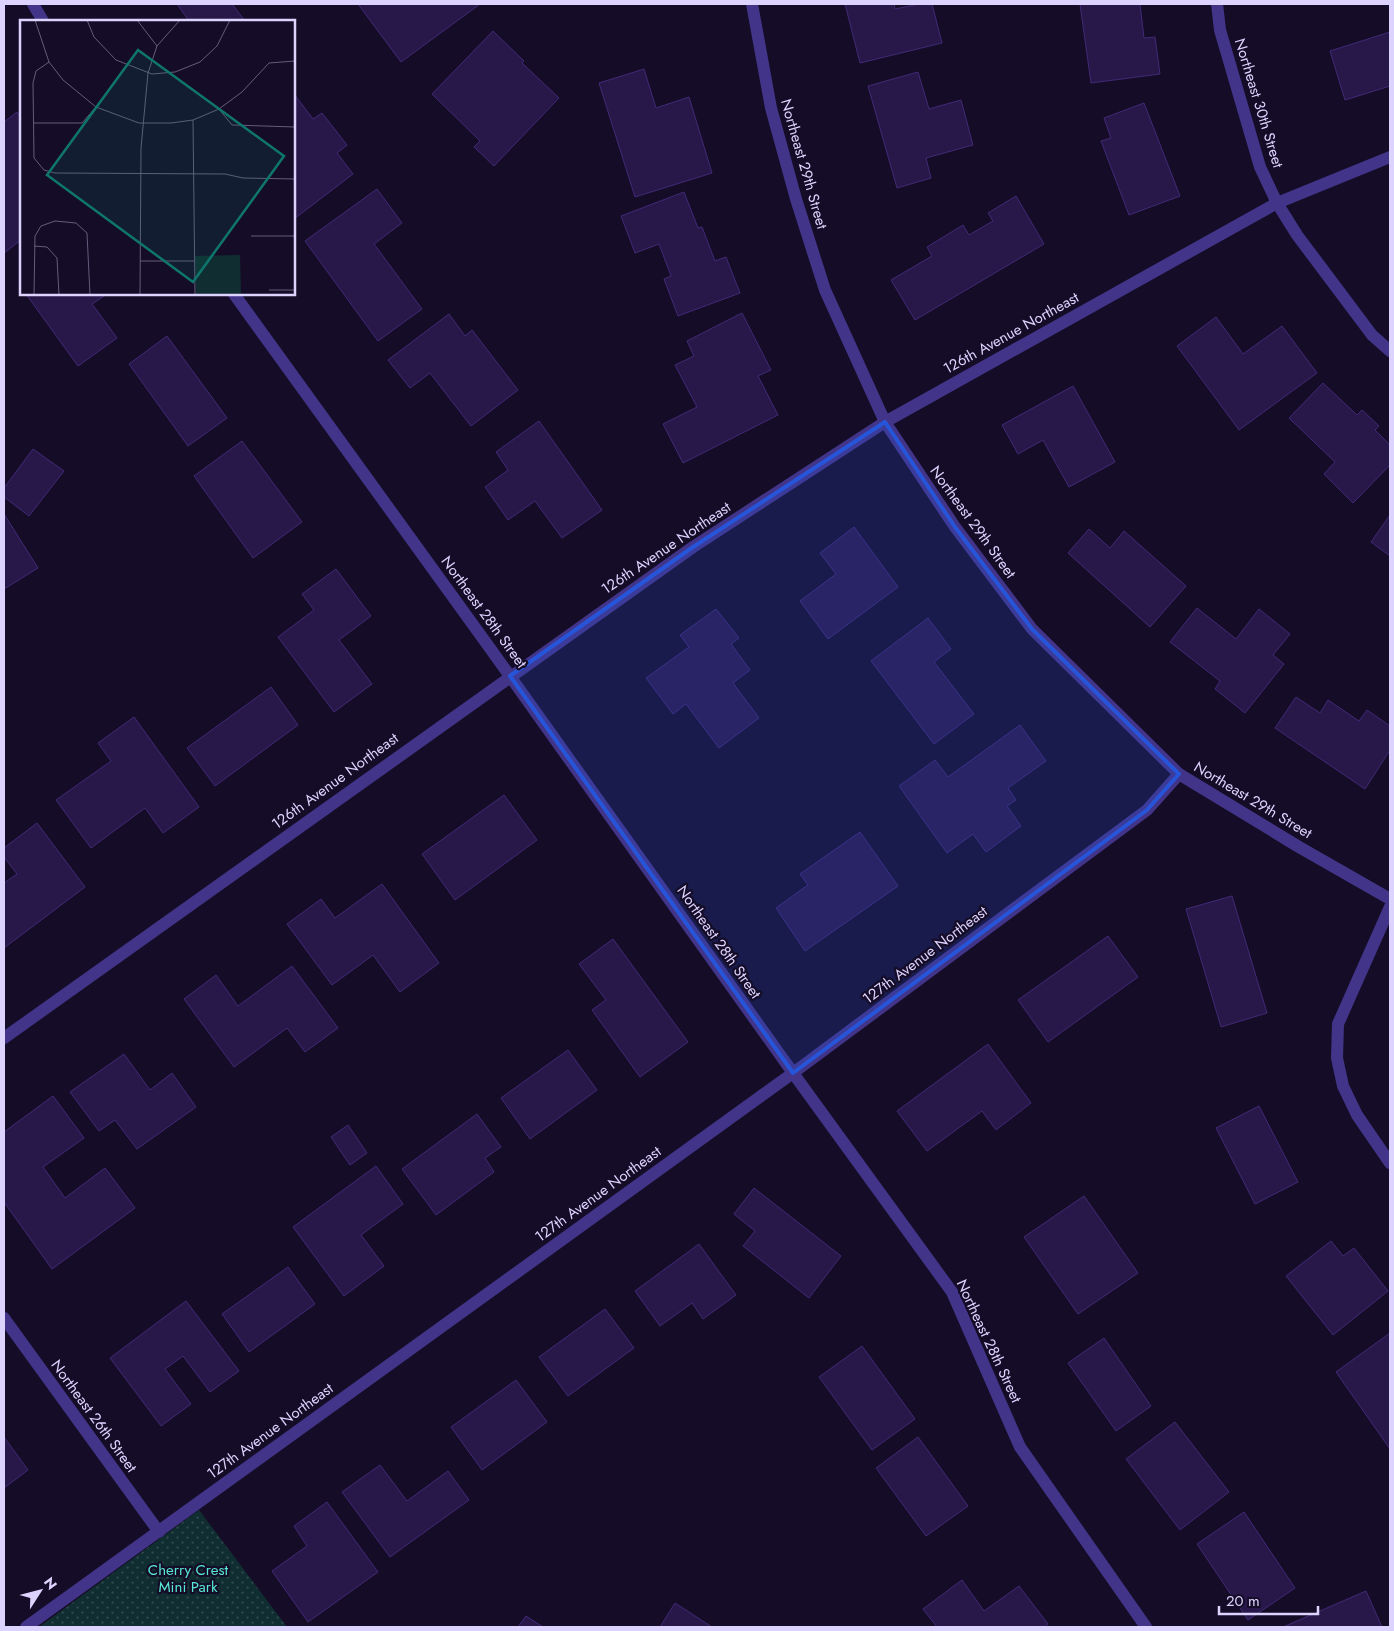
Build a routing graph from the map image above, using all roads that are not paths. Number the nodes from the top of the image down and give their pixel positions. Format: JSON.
{"nodes":[{"id":1,"x":33,"y":4,"type":"edge"},
{"id":2,"x":752,"y":4,"type":"edge"},
{"id":3,"x":1217,"y":4,"type":"edge"},
{"id":4,"x":42,"y":20,"type":"edge"},
{"id":5,"x":1390,"y":157,"type":"edge"},
{"id":6,"x":1277,"y":203,"type":"junction"},
{"id":7,"x":235,"y":295,"type":"edge"},
{"id":8,"x":1390,"y":351,"type":"edge"},
{"id":9,"x":884,"y":422,"type":"junction"},
{"id":10,"x":510,"y":676,"type":"junction"},
{"id":11,"x":1179,"y":774,"type":"junction"},
{"id":12,"x":1390,"y":900,"type":"edge"},
{"id":13,"x":1390,"y":907,"type":"edge"},
{"id":14,"x":4,"y":1038,"type":"edge"},
{"id":15,"x":792,"y":1073,"type":"junction"},
{"id":16,"x":1390,"y":1162,"type":"edge"},
{"id":17,"x":4,"y":1318,"type":"edge"},
{"id":18,"x":159,"y":1532,"type":"junction"},
{"id":19,"x":26,"y":1627,"type":"edge"},
{"id":20,"x":1146,"y":1627,"type":"edge"}],
"edges":[{"from":1,"to":4,"type":"street"},
{"from":2,"to":9,"type":"street","name":"Northeast 29th Street"},
{"from":3,"to":6,"type":"street","name":"Northeast 30th Street"},
{"from":5,"to":6,"type":"street","name":"126th Avenue Northeast"},
{"from":6,"to":8,"type":"street","name":"Northeast 30th Street"},
{"from":6,"to":9,"type":"street","name":"126th Avenue Northeast"},
{"from":7,"to":10,"type":"street","name":"Northeast 28th Street"},
{"from":9,"to":10,"type":"street","name":"126th Avenue Northeast"},
{"from":9,"to":11,"type":"street","name":"Northeast 29th Street"},
{"from":10,"to":14,"type":"street","name":"126th Avenue Northeast"},
{"from":10,"to":15,"type":"street","name":"Northeast 28th Street"},
{"from":11,"to":12,"type":"street","name":"Northeast 29th Street"},
{"from":11,"to":15,"type":"street","name":"127th Avenue Northeast"},
{"from":13,"to":16,"type":"street"},
{"from":15,"to":18,"type":"street","name":"127th Avenue Northeast"},
{"from":15,"to":20,"type":"street","name":"Northeast 28th Street"},
{"from":17,"to":18,"type":"street","name":"Northeast 26th Street"},
{"from":18,"to":19,"type":"street","name":"127th Avenue Northeast"}]}
